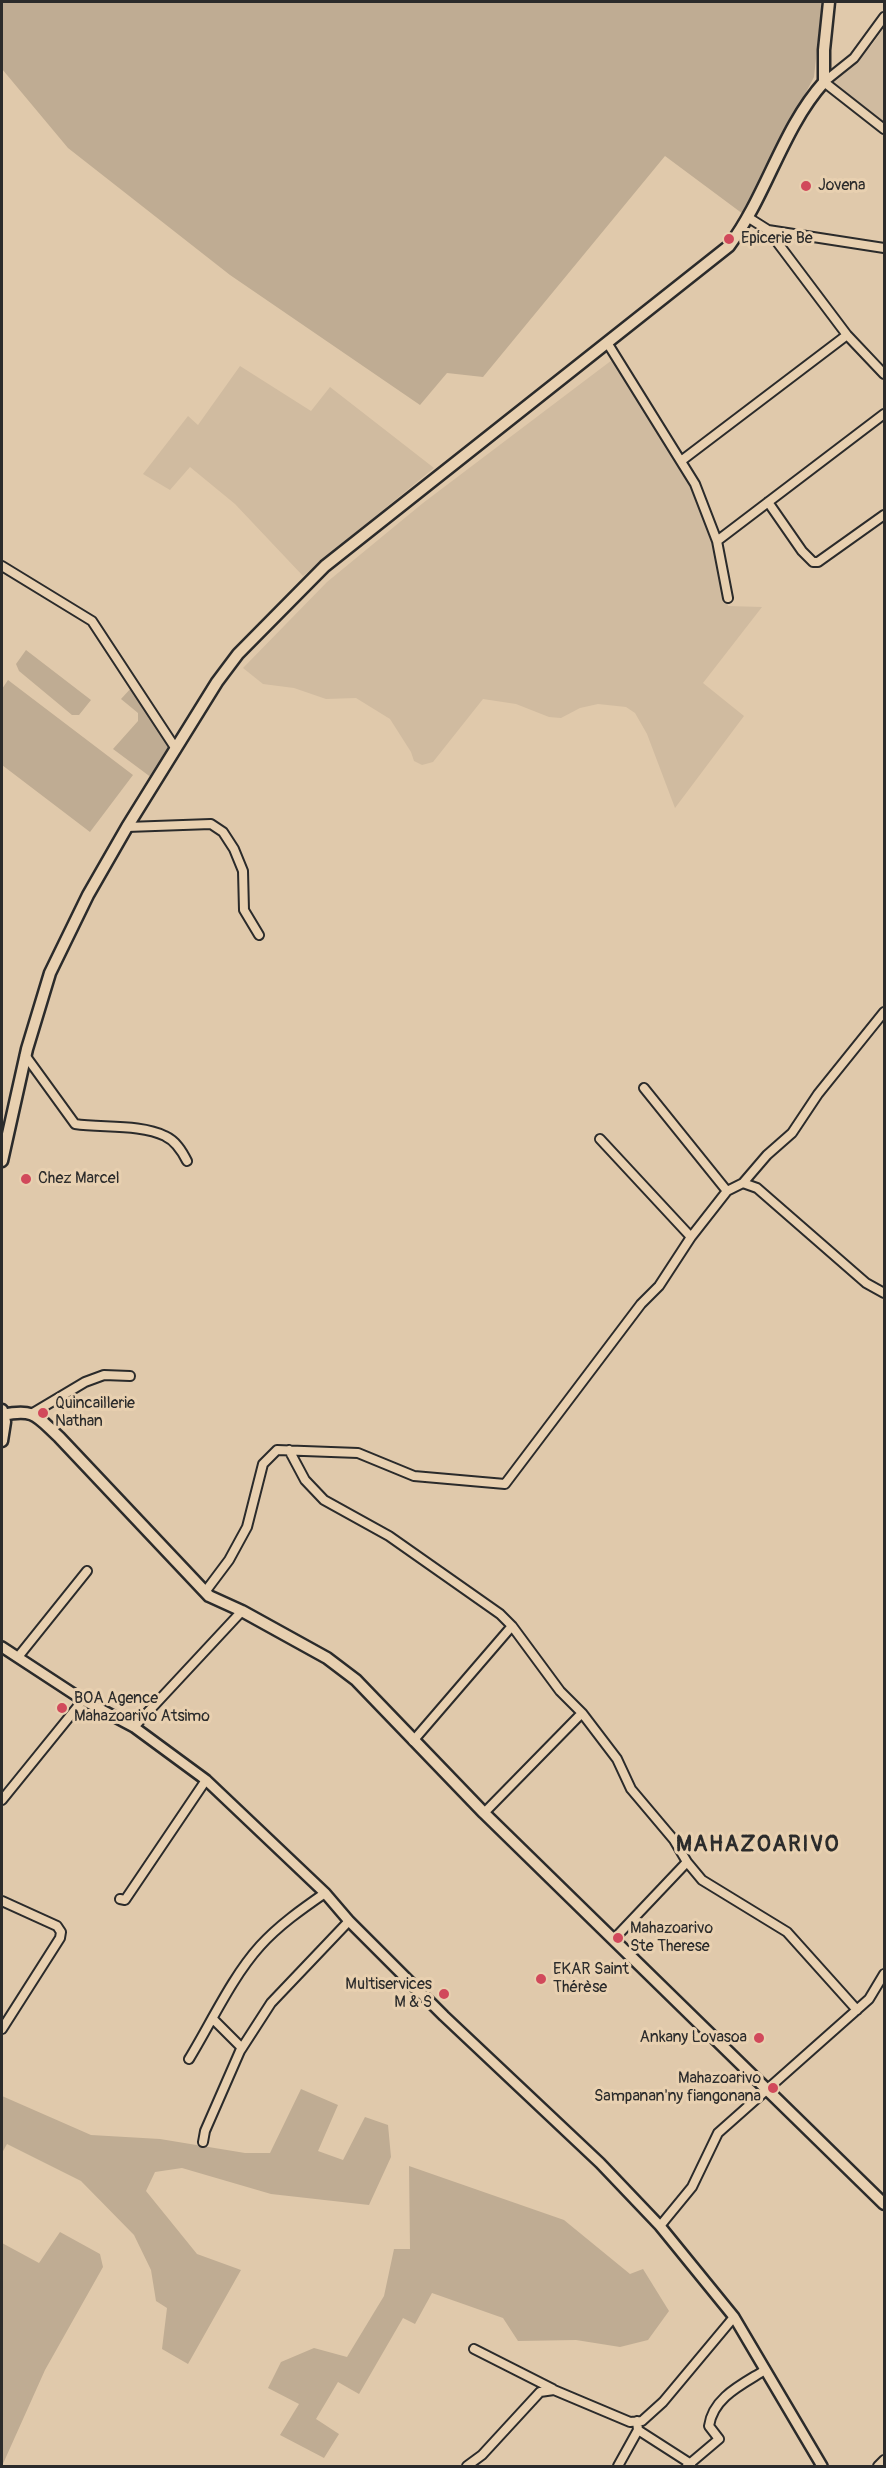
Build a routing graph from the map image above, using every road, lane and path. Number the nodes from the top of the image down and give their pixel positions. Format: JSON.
{"nodes":[{"id":1,"x":829,"y":2,"type":"edge"},
{"id":2,"x":885,"y":16,"type":"edge"},
{"id":3,"x":824,"y":82,"type":"junction"},
{"id":4,"x":885,"y":129,"type":"edge"},
{"id":5,"x":748,"y":218,"type":"junction"},
{"id":6,"x":768,"y":230,"type":"junction"},
{"id":7,"x":885,"y":248,"type":"edge"},
{"id":8,"x":847,"y":335,"type":"junction"},
{"id":9,"x":608,"y":344,"type":"junction"},
{"id":10,"x":885,"y":374,"type":"edge"},
{"id":11,"x":885,"y":414,"type":"edge"},
{"id":12,"x":681,"y":460,"type":"junction"},
{"id":13,"x":768,"y":502,"type":"junction"},
{"id":14,"x":885,"y":515,"type":"edge"},
{"id":15,"x":717,"y":541,"type":"junction"},
{"id":16,"x":2,"y":566,"type":"edge"},
{"id":17,"x":728,"y":598,"type":"dead end"},
{"id":18,"x":176,"y":749,"type":"junction"},
{"id":19,"x":127,"y":827,"type":"junction"},
{"id":20,"x":259,"y":935,"type":"dead end"},
{"id":21,"x":885,"y":1012,"type":"edge"},
{"id":22,"x":25,"y":1055,"type":"junction"},
{"id":23,"x":644,"y":1088,"type":"dead end"},
{"id":24,"x":600,"y":1140,"type":"dead end"},
{"id":25,"x":2,"y":1161,"type":"edge"},
{"id":26,"x":187,"y":1161,"type":"dead end"},
{"id":27,"x":743,"y":1183,"type":"junction"},
{"id":28,"x":727,"y":1191,"type":"junction"},
{"id":29,"x":691,"y":1238,"type":"junction"},
{"id":30,"x":885,"y":1293,"type":"edge"},
{"id":31,"x":130,"y":1376,"type":"dead end"},
{"id":32,"x":2,"y":1412,"type":"edge"},
{"id":33,"x":33,"y":1413,"type":"junction"},
{"id":34,"x":2,"y":1442,"type":"edge"},
{"id":35,"x":289,"y":1450,"type":"junction"},
{"id":36,"x":87,"y":1571,"type":"dead end"},
{"id":37,"x":205,"y":1592,"type":"junction"},
{"id":38,"x":242,"y":1611,"type":"junction"},
{"id":39,"x":512,"y":1626,"type":"junction"},
{"id":40,"x":2,"y":1647,"type":"edge"},
{"id":41,"x":18,"y":1657,"type":"junction"},
{"id":42,"x":83,"y":1700,"type":"junction"},
{"id":43,"x":582,"y":1713,"type":"junction"},
{"id":44,"x":134,"y":1727,"type":"junction"},
{"id":45,"x":413,"y":1741,"type":"junction"},
{"id":46,"x":206,"y":1780,"type":"junction"},
{"id":47,"x":2,"y":1800,"type":"edge"},
{"id":48,"x":484,"y":1813,"type":"junction"},
{"id":49,"x":687,"y":1862,"type":"junction"},
{"id":50,"x":325,"y":1893,"type":"junction"},
{"id":51,"x":120,"y":1899,"type":"dead end"},
{"id":52,"x":2,"y":1901,"type":"edge"},
{"id":53,"x":349,"y":1921,"type":"junction"},
{"id":54,"x":614,"y":1939,"type":"junction"},
{"id":55,"x":885,"y":1974,"type":"edge"},
{"id":56,"x":857,"y":2010,"type":"junction"},
{"id":57,"x":213,"y":2019,"type":"junction"},
{"id":58,"x":2,"y":2029,"type":"edge"},
{"id":59,"x":242,"y":2048,"type":"junction"},
{"id":60,"x":189,"y":2059,"type":"dead end"},
{"id":61,"x":768,"y":2088,"type":"junction"},
{"id":62,"x":202,"y":2142,"type":"dead end"},
{"id":63,"x":885,"y":2204,"type":"edge"},
{"id":64,"x":660,"y":2226,"type":"junction"},
{"id":65,"x":734,"y":2318,"type":"junction"},
{"id":66,"x":474,"y":2349,"type":"dead end"},
{"id":67,"x":765,"y":2370,"type":"junction"},
{"id":68,"x":554,"y":2390,"type":"junction"},
{"id":69,"x":638,"y":2426,"type":"junction"},
{"id":70,"x":885,"y":2460,"type":"edge"},
{"id":71,"x":689,"y":2465,"type":"edge"},
{"id":72,"x":467,"y":2466,"type":"edge"},
{"id":73,"x":618,"y":2466,"type":"edge"},
{"id":74,"x":822,"y":2466,"type":"edge"},
{"id":75,"x":878,"y":2466,"type":"edge"}],
"edges":[{"from":1,"to":3,"type":"main road"},
{"from":2,"to":3,"type":"street"},
{"from":3,"to":4,"type":"street"},
{"from":3,"to":5,"type":"main road"},
{"from":5,"to":6,"type":"street"},
{"from":5,"to":9,"type":"main road"},
{"from":6,"to":7,"type":"street"},
{"from":6,"to":8,"type":"street"},
{"from":8,"to":10,"type":"street"},
{"from":8,"to":12,"type":"street"},
{"from":9,"to":12,"type":"street"},
{"from":9,"to":18,"type":"main road"},
{"from":11,"to":13,"type":"street"},
{"from":12,"to":15,"type":"street"},
{"from":13,"to":14,"type":"street"},
{"from":13,"to":15,"type":"street"},
{"from":15,"to":17,"type":"street"},
{"from":16,"to":18,"type":"street"},
{"from":18,"to":19,"type":"main road"},
{"from":19,"to":20,"type":"street"},
{"from":19,"to":22,"type":"main road"},
{"from":21,"to":27,"type":"street"},
{"from":22,"to":25,"type":"main road"},
{"from":22,"to":26,"type":"street"},
{"from":23,"to":28,"type":"street"},
{"from":24,"to":29,"type":"street"},
{"from":27,"to":28,"type":"street"},
{"from":27,"to":30,"type":"street"},
{"from":28,"to":29,"type":"street"},
{"from":29,"to":35,"type":"street"},
{"from":31,"to":33,"type":"street"},
{"from":32,"to":33,"type":"main road"},
{"from":32,"to":34,"type":"main road"},
{"from":33,"to":37,"type":"main road"},
{"from":35,"to":37,"type":"street"},
{"from":35,"to":39,"type":"street"},
{"from":36,"to":41,"type":"street"},
{"from":37,"to":38,"type":"main road"},
{"from":38,"to":44,"type":"street"},
{"from":38,"to":45,"type":"main road"},
{"from":39,"to":43,"type":"street"},
{"from":39,"to":45,"type":"street"},
{"from":40,"to":41,"type":"street"},
{"from":41,"to":42,"type":"street"},
{"from":42,"to":44,"type":"street"},
{"from":42,"to":47,"type":"street"},
{"from":43,"to":48,"type":"street"},
{"from":43,"to":49,"type":"street"},
{"from":44,"to":46,"type":"street"},
{"from":45,"to":48,"type":"main road"},
{"from":46,"to":50,"type":"street"},
{"from":46,"to":51,"type":"street"},
{"from":48,"to":54,"type":"main road"},
{"from":49,"to":54,"type":"street"},
{"from":49,"to":56,"type":"street"},
{"from":50,"to":53,"type":"street"},
{"from":50,"to":57,"type":"street"},
{"from":52,"to":58,"type":"street"},
{"from":53,"to":59,"type":"street"},
{"from":53,"to":64,"type":"street"},
{"from":54,"to":61,"type":"main road"},
{"from":55,"to":56,"type":"street"},
{"from":56,"to":61,"type":"street"},
{"from":57,"to":59,"type":"street"},
{"from":57,"to":60,"type":"street"},
{"from":59,"to":62,"type":"street"},
{"from":61,"to":63,"type":"main road"},
{"from":61,"to":64,"type":"street"},
{"from":64,"to":65,"type":"street"},
{"from":65,"to":67,"type":"street"},
{"from":65,"to":69,"type":"street"},
{"from":66,"to":68,"type":"street"},
{"from":67,"to":71,"type":"street"},
{"from":67,"to":74,"type":"street"},
{"from":68,"to":69,"type":"street"},
{"from":68,"to":72,"type":"street"},
{"from":69,"to":71,"type":"street"},
{"from":69,"to":73,"type":"street"},
{"from":70,"to":75,"type":"street"}]}
